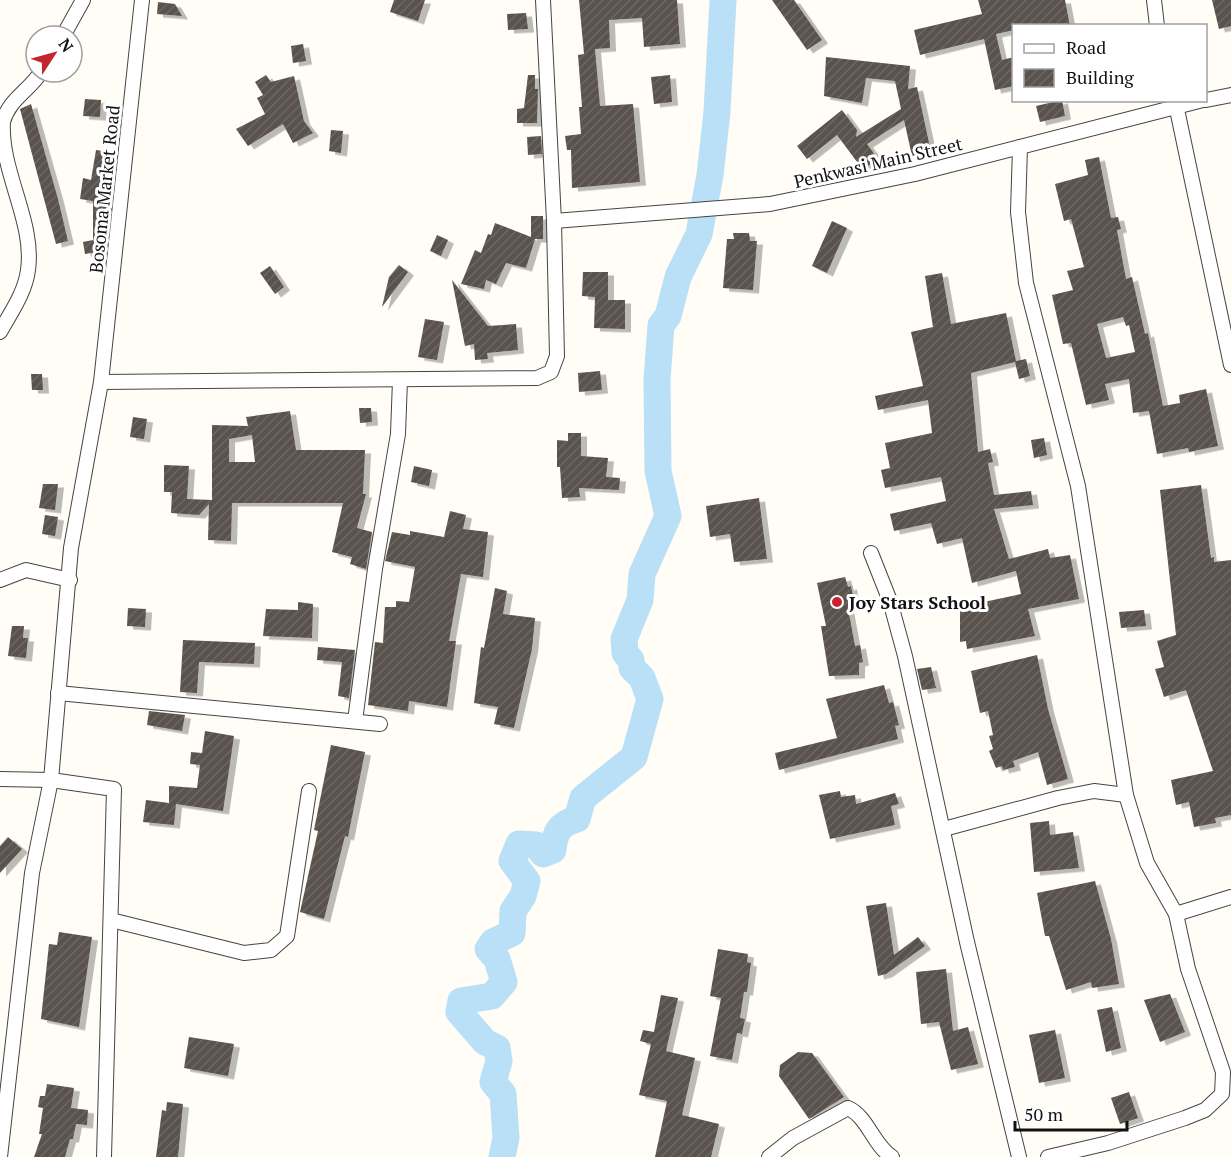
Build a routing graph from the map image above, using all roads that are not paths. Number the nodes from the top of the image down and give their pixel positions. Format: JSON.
{"nodes":[{"id":1,"x":83,"y":0,"type":"edge"},
{"id":2,"x":142,"y":0,"type":"edge"},
{"id":3,"x":543,"y":0,"type":"edge"},
{"id":4,"x":1154,"y":0,"type":"edge"},
{"id":5,"x":70,"y":24,"type":"edge"},
{"id":6,"x":1157,"y":24,"type":"edge"},
{"id":7,"x":29,"y":84,"type":"edge"},
{"id":8,"x":1231,"y":95,"type":"edge"},
{"id":9,"x":1207,"y":99,"type":"edge"},
{"id":10,"x":1176,"y":103,"type":"edge"},
{"id":11,"x":1020,"y":147,"type":"junction"},
{"id":12,"x":554,"y":221,"type":"junction"},
{"id":13,"x":0,"y":332,"type":"edge"},
{"id":14,"x":1231,"y":365,"type":"edge"},
{"id":15,"x":400,"y":380,"type":"junction"},
{"id":16,"x":101,"y":381,"type":"junction"},
{"id":17,"x":871,"y":553,"type":"dead end"},
{"id":18,"x":0,"y":580,"type":"edge"},
{"id":19,"x":70,"y":580,"type":"junction"},
{"id":20,"x":58,"y":693,"type":"junction"},
{"id":21,"x":355,"y":721,"type":"junction"},
{"id":22,"x":380,"y":724,"type":"dead end"},
{"id":23,"x":0,"y":779,"type":"edge"},
{"id":24,"x":51,"y":780,"type":"junction"},
{"id":25,"x":309,"y":791,"type":"dead end"},
{"id":26,"x":1126,"y":795,"type":"junction"},
{"id":27,"x":944,"y":829,"type":"junction"},
{"id":28,"x":1231,"y":897,"type":"edge"},
{"id":29,"x":1176,"y":914,"type":"junction"},
{"id":30,"x":111,"y":920,"type":"junction"},
{"id":31,"x":1,"y":1138,"type":"edge"},
{"id":32,"x":0,"y":1157,"type":"edge"},
{"id":33,"x":104,"y":1157,"type":"edge"},
{"id":34,"x":769,"y":1157,"type":"edge"},
{"id":35,"x":892,"y":1157,"type":"edge"},
{"id":36,"x":1019,"y":1157,"type":"edge"},
{"id":37,"x":1048,"y":1157,"type":"edge"}],
"edges":[{"from":1,"to":5,"type":"street"},
{"from":2,"to":16,"type":"street","name":"Bosoma Market Road"},
{"from":3,"to":12,"type":"street"},
{"from":4,"to":6,"type":"street"},
{"from":7,"to":13,"type":"street"},
{"from":8,"to":9,"type":"street","name":"Penkwasi Main Street"},
{"from":10,"to":11,"type":"street","name":"Penkwasi Main Street"},
{"from":10,"to":14,"type":"street"},
{"from":11,"to":12,"type":"street","name":"Penkwasi Main Street"},
{"from":11,"to":26,"type":"street"},
{"from":12,"to":15,"type":"street"},
{"from":15,"to":16,"type":"street"},
{"from":15,"to":21,"type":"street"},
{"from":16,"to":19,"type":"street","name":"Bosoma Market Road"},
{"from":17,"to":27,"type":"street"},
{"from":18,"to":19,"type":"street"},
{"from":19,"to":20,"type":"street","name":"Bosoma Market Road"},
{"from":20,"to":21,"type":"street"},
{"from":20,"to":24,"type":"street","name":"Bosoma Market Road"},
{"from":21,"to":22,"type":"street"},
{"from":23,"to":24,"type":"street"},
{"from":24,"to":30,"type":"street"},
{"from":24,"to":31,"type":"street","name":"Bosoma Market Road"},
{"from":25,"to":30,"type":"street"},
{"from":26,"to":27,"type":"street"},
{"from":26,"to":29,"type":"street"},
{"from":27,"to":36,"type":"street"},
{"from":28,"to":29,"type":"street"},
{"from":29,"to":37,"type":"street"},
{"from":30,"to":33,"type":"street"},
{"from":31,"to":32,"type":"street","name":"Bosoma Market Road"},
{"from":34,"to":35,"type":"street"}]}
